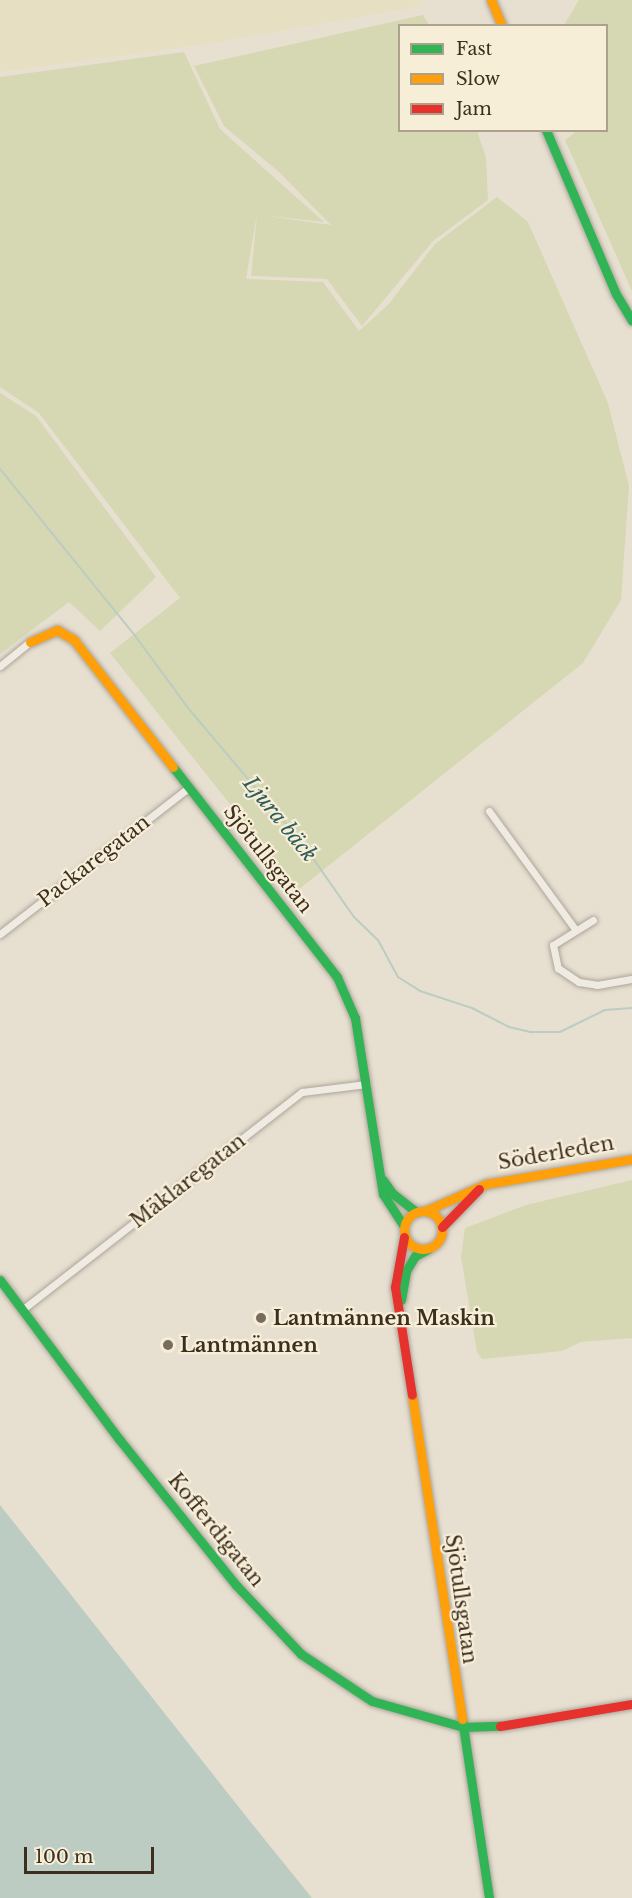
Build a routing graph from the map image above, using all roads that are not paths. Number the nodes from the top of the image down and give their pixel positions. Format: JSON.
{"nodes":[{"id":1,"x":491,"y":0,"type":"edge"},
{"id":2,"x":501,"y":24,"type":"edge"},
{"id":3,"x":547,"y":132,"type":"edge"},
{"id":4,"x":632,"y":321,"type":"edge"},
{"id":5,"x":30,"y":642,"type":"joint"},
{"id":6,"x":0,"y":666,"type":"edge"},
{"id":7,"x":189,"y":788,"type":"junction"},
{"id":8,"x":489,"y":811,"type":"dead end"},
{"id":9,"x":593,"y":920,"type":"dead end"},
{"id":10,"x":575,"y":929,"type":"junction"},
{"id":11,"x":0,"y":934,"type":"edge"},
{"id":12,"x":632,"y":978,"type":"edge"},
{"id":13,"x":367,"y":1083,"type":"junction"},
{"id":14,"x":632,"y":1159,"type":"edge"},
{"id":15,"x":382,"y":1178,"type":"junction"},
{"id":16,"x":486,"y":1184,"type":"junction"},
{"id":17,"x":420,"y":1211,"type":"junction"},
{"id":18,"x":404,"y":1226,"type":"junction"},
{"id":19,"x":442,"y":1227,"type":"junction"},
{"id":20,"x":404,"y":1237,"type":"junction"},
{"id":21,"x":429,"y":1248,"type":"junction"},
{"id":22,"x":0,"y":1280,"type":"edge"},
{"id":23,"x":400,"y":1305,"type":"junction"},
{"id":24,"x":23,"y":1309,"type":"junction"},
{"id":25,"x":632,"y":1704,"type":"edge"},
{"id":26,"x":462,"y":1727,"type":"junction"},
{"id":27,"x":489,"y":1898,"type":"edge"}],
"edges":[{"from":1,"to":2,"type":"street"},
{"from":3,"to":4,"type":"street"},
{"from":5,"to":6,"type":"street"},
{"from":5,"to":7,"type":"street","name":"Sjötullsgatan"},
{"from":7,"to":11,"type":"street","name":"Packaregatan"},
{"from":7,"to":13,"type":"street","name":"Sjötullsgatan"},
{"from":8,"to":10,"type":"street"},
{"from":9,"to":10,"type":"street"},
{"from":10,"to":12,"type":"street"},
{"from":13,"to":15,"type":"street","name":"Sjötullsgatan"},
{"from":13,"to":24,"type":"street","name":"Mäklaregatan"},
{"from":14,"to":16,"type":"street","name":"Söderleden"},
{"from":15,"to":17,"type":"street"},
{"from":15,"to":18,"type":"street","name":"Sjötullsgatan"},
{"from":16,"to":17,"type":"street","name":"Söderleden"},
{"from":16,"to":19,"type":"street","name":"Söderleden"},
{"from":17,"to":18,"type":"street"},
{"from":17,"to":19,"type":"street"},
{"from":18,"to":20,"type":"street"},
{"from":19,"to":21,"type":"street"},
{"from":20,"to":21,"type":"street"},
{"from":20,"to":23,"type":"street","name":"Sjötullsgatan"},
{"from":21,"to":23,"type":"street","name":"Sjötullsgatan"},
{"from":22,"to":24,"type":"street","name":"Kofferdigatan"},
{"from":23,"to":26,"type":"street","name":"Sjötullsgatan"},
{"from":24,"to":26,"type":"street","name":"Kofferdigatan"},
{"from":25,"to":26,"type":"street","name":"Kofferdigatan"},
{"from":26,"to":27,"type":"street","name":"Sjötullsgatan"}]}
